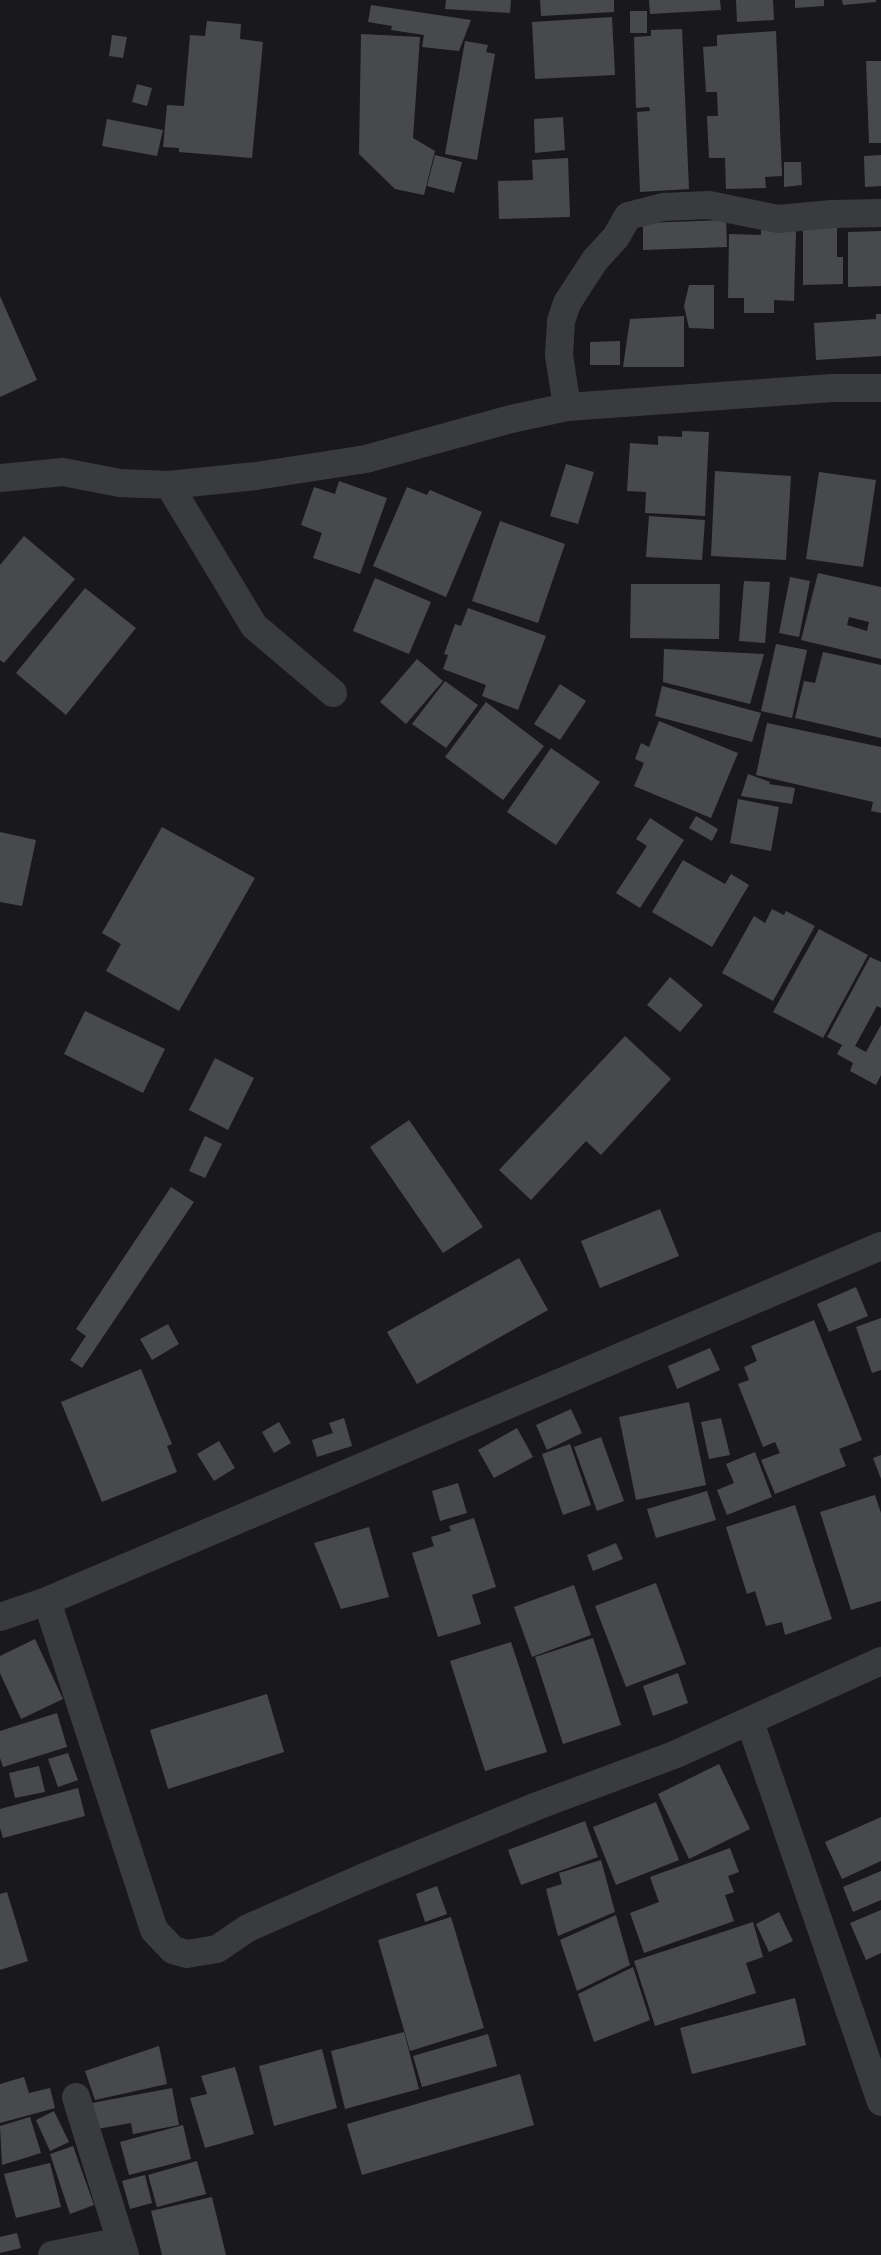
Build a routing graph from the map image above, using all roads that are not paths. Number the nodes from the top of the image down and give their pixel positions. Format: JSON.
{"nodes":[{"id":1,"x":881,"y":213,"type":"edge"},
{"id":2,"x":881,"y":388,"type":"edge"},
{"id":3,"x":566,"y":407,"type":"junction"},
{"id":4,"x":0,"y":478,"type":"edge"},
{"id":5,"x":169,"y":485,"type":"junction"},
{"id":6,"x":334,"y":693,"type":"dead end"},
{"id":7,"x":881,"y":1246,"type":"edge"},
{"id":8,"x":47,"y":1601,"type":"junction"},
{"id":9,"x":0,"y":1617,"type":"edge"},
{"id":10,"x":881,"y":1661,"type":"edge"},
{"id":11,"x":750,"y":1722,"type":"junction"},
{"id":12,"x":76,"y":2097,"type":"dead end"},
{"id":13,"x":881,"y":2102,"type":"edge"},
{"id":14,"x":123,"y":2248,"type":"edge"},
{"id":15,"x":52,"y":2255,"type":"edge"}],
"edges":[{"from":1,"to":3,"type":"street"},
{"from":2,"to":3,"type":"street"},
{"from":3,"to":5,"type":"street"},
{"from":4,"to":5,"type":"street"},
{"from":5,"to":6,"type":"street"},
{"from":7,"to":8,"type":"street"},
{"from":8,"to":9,"type":"street"},
{"from":8,"to":11,"type":"street"},
{"from":10,"to":11,"type":"street"},
{"from":11,"to":13,"type":"street"},
{"from":12,"to":14,"type":"street"},
{"from":14,"to":15,"type":"street"}]}
